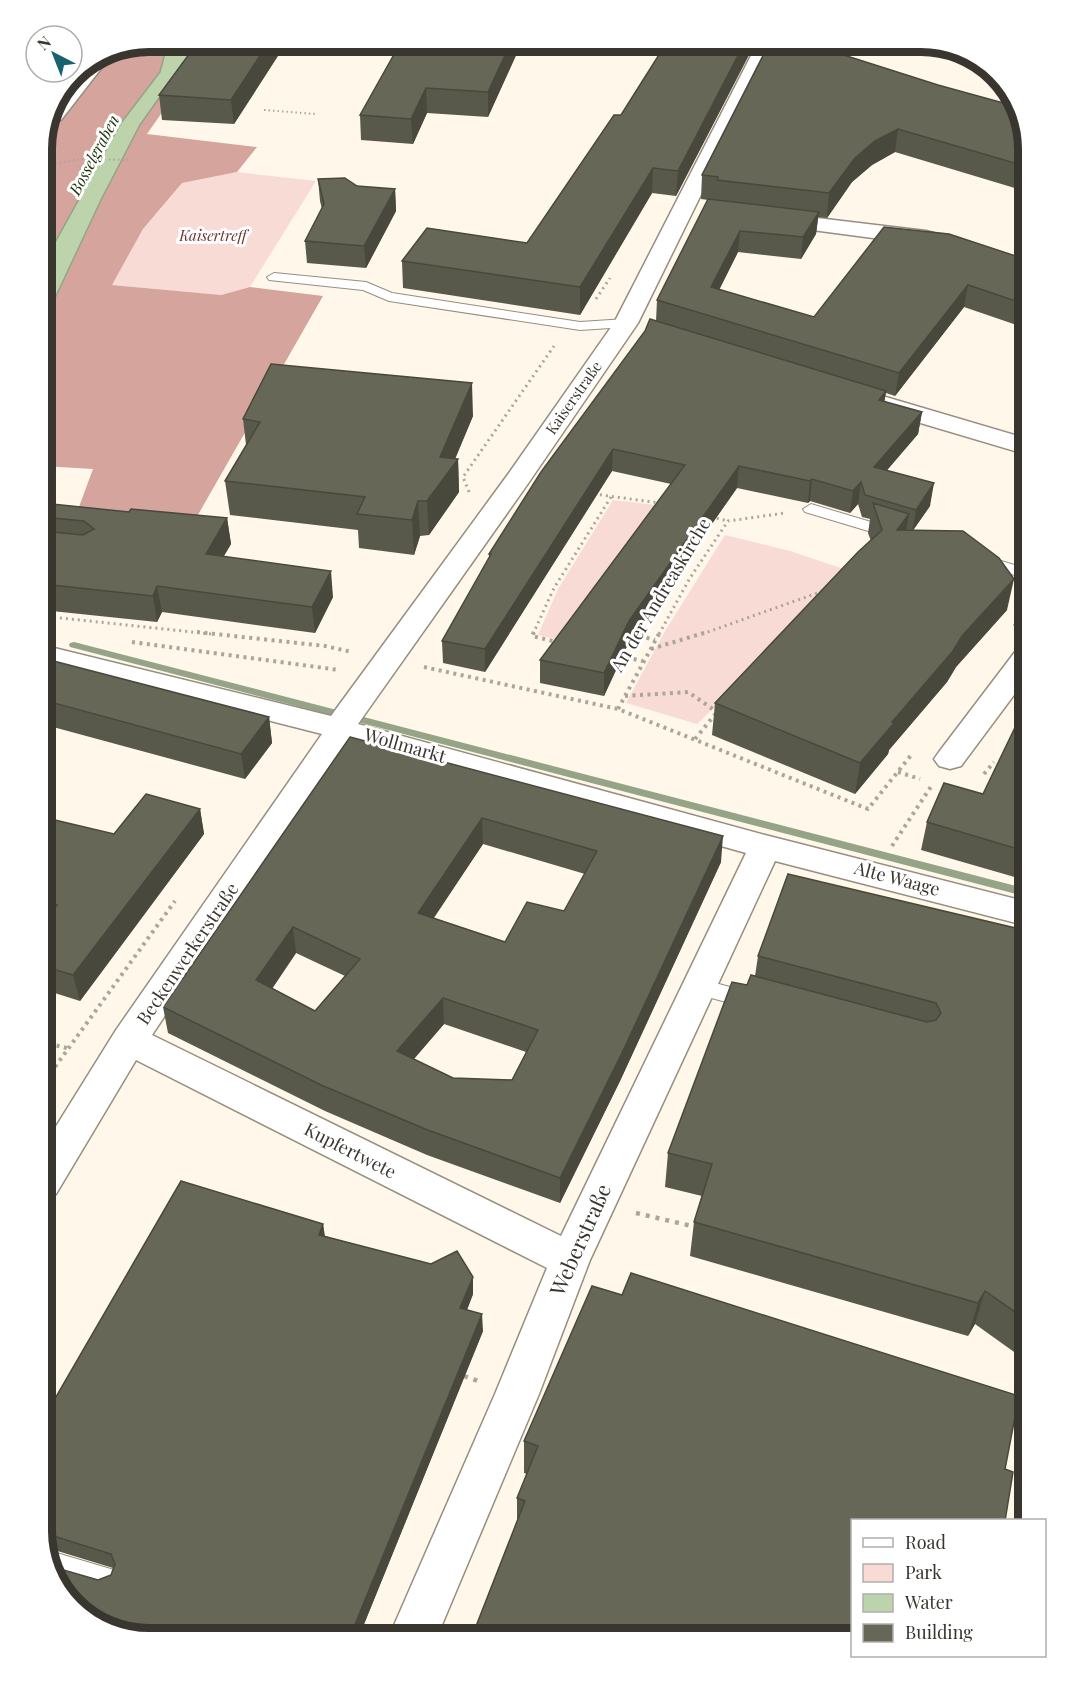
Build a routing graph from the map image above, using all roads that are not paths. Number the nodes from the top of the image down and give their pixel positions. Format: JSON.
{"nodes":[{"id":1,"x":763,"y":53,"type":"edge"},
{"id":2,"x":85,"y":76,"type":"edge"},
{"id":3,"x":63,"y":105,"type":"edge"},
{"id":4,"x":749,"y":216,"type":"edge"},
{"id":5,"x":950,"y":242,"type":"edge"},
{"id":6,"x":274,"y":277,"type":"dead end"},
{"id":7,"x":636,"y":327,"type":"junction"},
{"id":8,"x":862,"y":397,"type":"edge"},
{"id":9,"x":1018,"y":444,"type":"edge"},
{"id":10,"x":812,"y":509,"type":"road end"},
{"id":11,"x":909,"y":538,"type":"edge"},
{"id":12,"x":963,"y":555,"type":"edge"},
{"id":13,"x":1018,"y":571,"type":"edge"},
{"id":14,"x":53,"y":656,"type":"edge"},
{"id":15,"x":1018,"y":668,"type":"edge"},
{"id":16,"x":345,"y":720,"type":"junction"},
{"id":17,"x":950,"y":759,"type":"dead end"},
{"id":18,"x":765,"y":847,"type":"junction"},
{"id":19,"x":1018,"y":911,"type":"edge"},
{"id":20,"x":700,"y":987,"type":"junction"},
{"id":21,"x":770,"y":1006,"type":"edge"},
{"id":22,"x":129,"y":1040,"type":"junction"},
{"id":23,"x":52,"y":1191,"type":"edge"},
{"id":24,"x":570,"y":1260,"type":"junction"},
{"id":25,"x":59,"y":1567,"type":"edge"},
{"id":26,"x":104,"y":1580,"type":"edge"},
{"id":27,"x":417,"y":1628,"type":"edge"}],
"edges":[{"from":1,"to":7,"type":"street","name":"Kaiserstraße"},
{"from":2,"to":3,"type":"street"},
{"from":4,"to":5,"type":"street"},
{"from":6,"to":7,"type":"lane"},
{"from":7,"to":16,"type":"street","name":"Kaiserstraße"},
{"from":8,"to":9,"type":"street"},
{"from":10,"to":11,"type":"lane"},
{"from":12,"to":13,"type":"lane"},
{"from":14,"to":16,"type":"street","name":"Wollmarkt"},
{"from":15,"to":17,"type":"street"},
{"from":16,"to":18,"type":"street","name":"Wollmarkt"},
{"from":16,"to":22,"type":"street","name":"Beckenwerkerstraße"},
{"from":18,"to":19,"type":"street","name":"Alte Waage"},
{"from":18,"to":20,"type":"street","name":"Weberstraße"},
{"from":20,"to":21,"type":"lane"},
{"from":20,"to":24,"type":"street","name":"Weberstraße"},
{"from":22,"to":23,"type":"street","name":"Beckenwerkerstraße"},
{"from":22,"to":24,"type":"street","name":"Kupfertwete"},
{"from":24,"to":27,"type":"street","name":"Weberstraße"},
{"from":25,"to":26,"type":"lane"}]}
